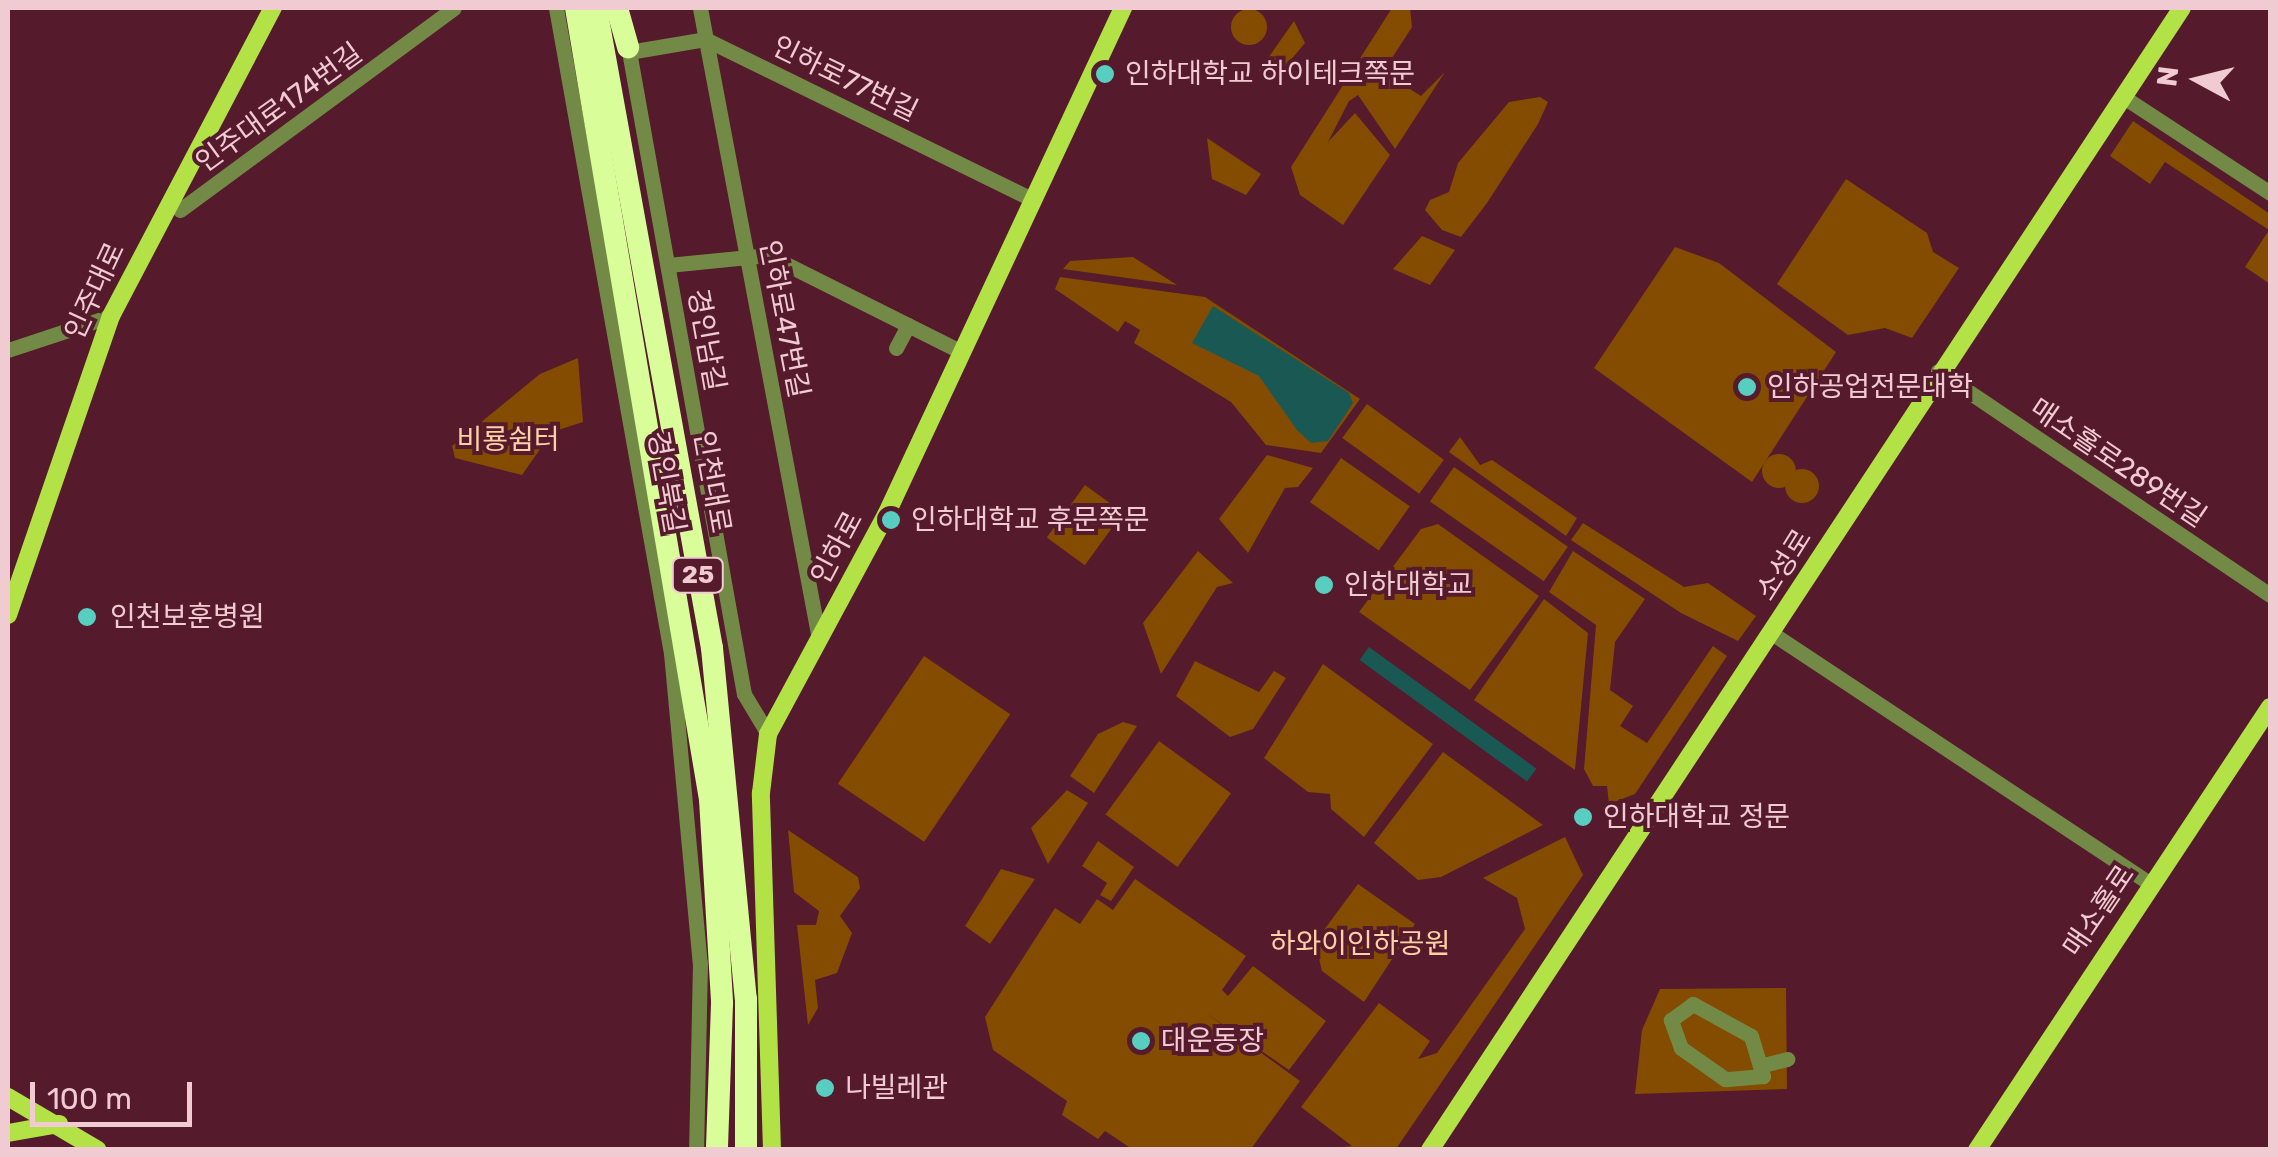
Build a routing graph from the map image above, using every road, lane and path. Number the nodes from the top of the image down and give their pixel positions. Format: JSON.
{"nodes":[{"id":1,"x":273,"y":8,"type":"edge"},
{"id":2,"x":454,"y":8,"type":"edge"},
{"id":3,"x":556,"y":8,"type":"edge"},
{"id":4,"x":576,"y":8,"type":"edge"},
{"id":5,"x":596,"y":8,"type":"edge"},
{"id":6,"x":619,"y":8,"type":"edge"},
{"id":7,"x":700,"y":8,"type":"edge"},
{"id":8,"x":1123,"y":8,"type":"edge"},
{"id":9,"x":2182,"y":8,"type":"edge"},
{"id":10,"x":705,"y":40,"type":"junction"},
{"id":11,"x":628,"y":49,"type":"junction"},
{"id":12,"x":2122,"y":96,"type":"junction"},
{"id":13,"x":2270,"y":193,"type":"edge"},
{"id":14,"x":1031,"y":199,"type":"junction"},
{"id":15,"x":176,"y":204,"type":"junction"},
{"id":16,"x":746,"y":253,"type":"junction"},
{"id":17,"x":668,"y":265,"type":"junction"},
{"id":18,"x":111,"y":316,"type":"junction"},
{"id":19,"x":908,"y":325,"type":"junction"},
{"id":20,"x":896,"y":348,"type":"dead end"},
{"id":21,"x":8,"y":350,"type":"edge"},
{"id":22,"x":960,"y":351,"type":"junction"},
{"id":23,"x":1938,"y":372,"type":"junction"},
{"id":24,"x":2270,"y":594,"type":"edge"},
{"id":25,"x":8,"y":615,"type":"edge"},
{"id":26,"x":1774,"y":634,"type":"junction"},
{"id":27,"x":819,"y":639,"type":"junction"},
{"id":28,"x":2270,"y":707,"type":"edge"},
{"id":29,"x":768,"y":734,"type":"junction"},
{"id":30,"x":2151,"y":884,"type":"junction"},
{"id":31,"x":1787,"y":1058,"type":"dead end"},
{"id":32,"x":1767,"y":1064,"type":"junction"},
{"id":33,"x":8,"y":1096,"type":"edge"},
{"id":34,"x":59,"y":1124,"type":"junction"},
{"id":35,"x":8,"y":1133,"type":"edge"},
{"id":36,"x":88,"y":1147,"type":"edge"},
{"id":37,"x":1980,"y":1147,"type":"edge"},
{"id":38,"x":696,"y":1150,"type":"edge"},
{"id":39,"x":717,"y":1150,"type":"edge"},
{"id":40,"x":746,"y":1150,"type":"edge"},
{"id":41,"x":772,"y":1150,"type":"edge"},
{"id":42,"x":1430,"y":1150,"type":"edge"}],
"edges":[{"from":1,"to":15,"type":"main road","name":"인주대로"},
{"from":2,"to":15,"type":"street","name":"인주대로174번길"},
{"from":3,"to":38,"type":"street","name":"경인북길"},
{"from":4,"to":39,"type":"highway","name":"인천대로","number":"25"},
{"from":5,"to":40,"type":"highway","name":"인천대로","number":"25"},
{"from":6,"to":11,"type":"highway"},
{"from":7,"to":10,"type":"street","name":"인하로47번길"},
{"from":8,"to":14,"type":"main road","name":"인하로"},
{"from":9,"to":12,"type":"main road","name":"소성로"},
{"from":10,"to":11,"type":"street"},
{"from":10,"to":14,"type":"street","name":"인하로77번길"},
{"from":10,"to":16,"type":"street","name":"인하로47번길"},
{"from":11,"to":17,"type":"street","name":"경인남길"},
{"from":12,"to":13,"type":"street"},
{"from":12,"to":23,"type":"main road","name":"소성로"},
{"from":14,"to":22,"type":"main road","name":"인하로"},
{"from":15,"to":18,"type":"main road","name":"인주대로"},
{"from":16,"to":17,"type":"street"},
{"from":16,"to":19,"type":"street"},
{"from":16,"to":27,"type":"street","name":"인하로47번길"},
{"from":17,"to":29,"type":"street","name":"경인남길"},
{"from":18,"to":21,"type":"street"},
{"from":18,"to":25,"type":"main road","name":"인주대로"},
{"from":19,"to":20,"type":"street"},
{"from":19,"to":22,"type":"street"},
{"from":22,"to":27,"type":"main road","name":"인하로"},
{"from":23,"to":24,"type":"street","name":"매소홀로289번길"},
{"from":23,"to":26,"type":"main road","name":"소성로"},
{"from":26,"to":30,"type":"street"},
{"from":26,"to":42,"type":"main road","name":"소성로"},
{"from":27,"to":29,"type":"main road","name":"인하로"},
{"from":28,"to":30,"type":"main road","name":"매소홀로"},
{"from":29,"to":41,"type":"main road","name":"인하로"},
{"from":30,"to":37,"type":"main road","name":"매소홀로"},
{"from":31,"to":32,"type":"street"},
{"from":32,"to":32,"type":"street"},
{"from":33,"to":34,"type":"main road"},
{"from":34,"to":35,"type":"main road"},
{"from":34,"to":36,"type":"main road"}]}
